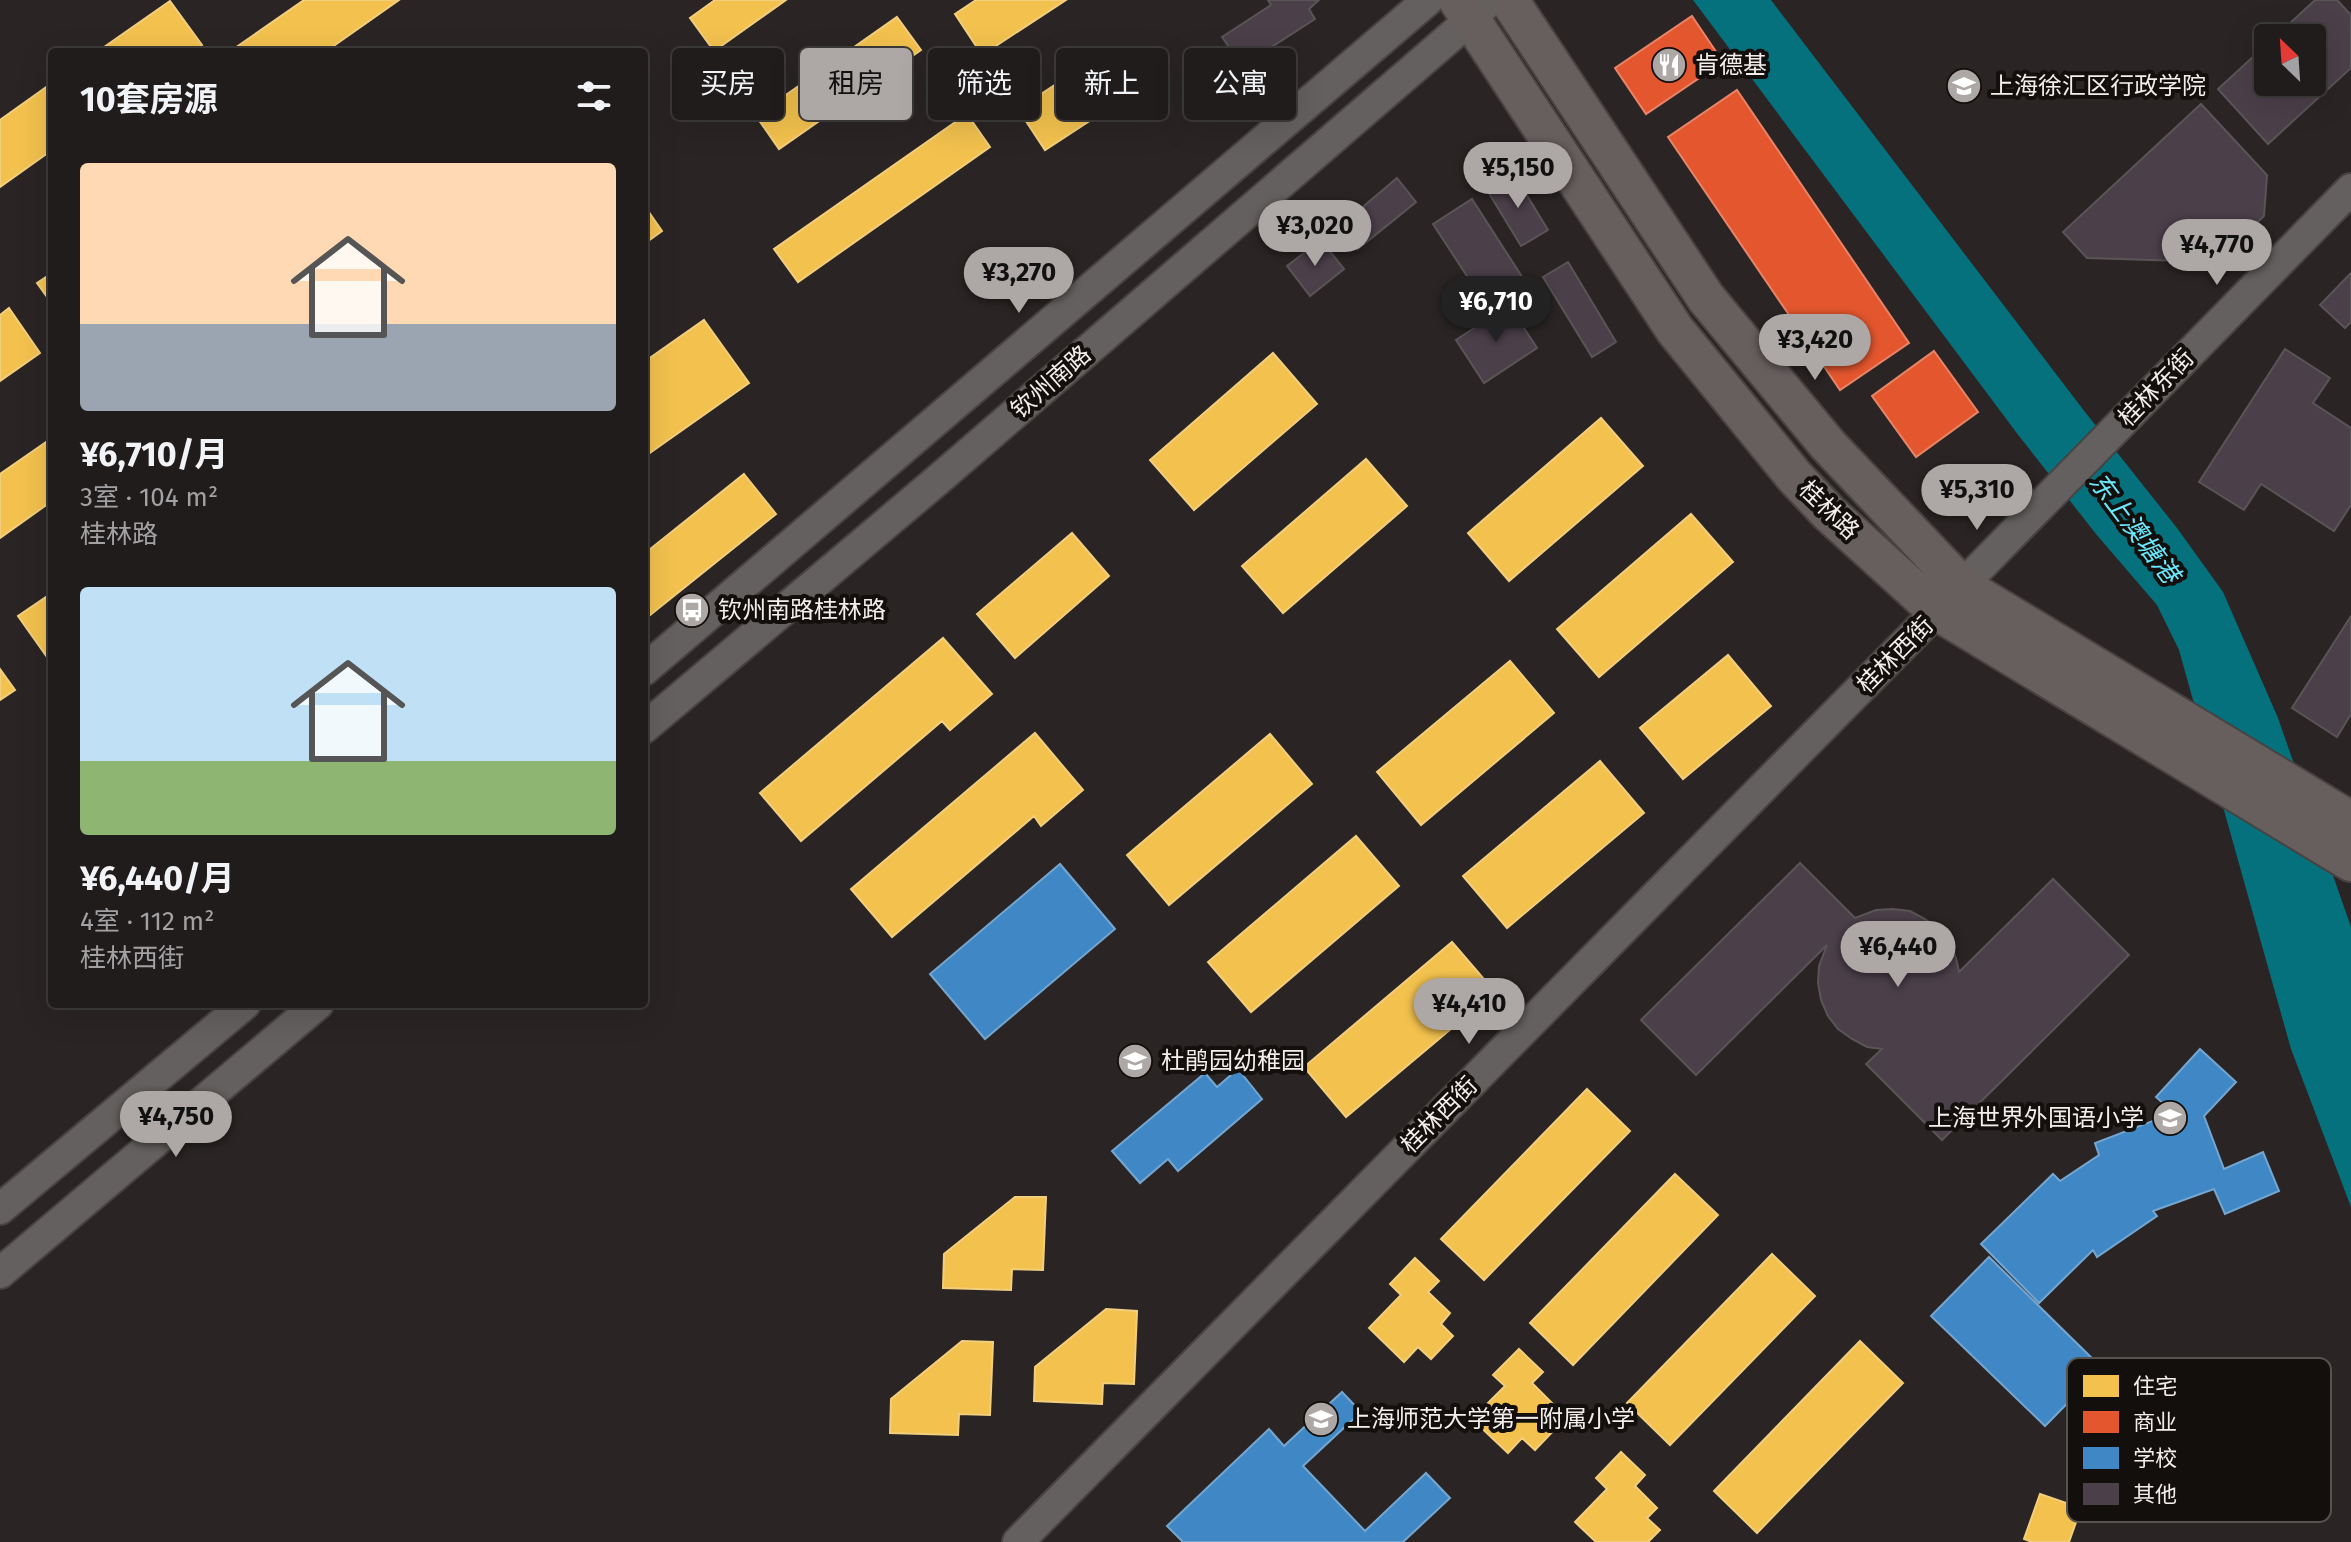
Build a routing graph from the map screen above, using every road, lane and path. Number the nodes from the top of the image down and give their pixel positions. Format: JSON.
{"nodes":[{"id":1,"x":1428,"y":0,"type":"edge"},
{"id":2,"x":1509,"y":0,"type":"edge"},
{"id":3,"x":1473,"y":6,"type":"edge"},
{"id":4,"x":2351,"y":189,"type":"edge"},
{"id":5,"x":1950,"y":599,"type":"junction"},
{"id":6,"x":648,"y":667,"type":"edge"},
{"id":7,"x":648,"y":725,"type":"edge"},
{"id":8,"x":2351,"y":821,"type":"edge"},
{"id":9,"x":2351,"y":862,"type":"edge"},
{"id":10,"x":240,"y":1008,"type":"edge"},
{"id":11,"x":313,"y":1008,"type":"edge"},
{"id":12,"x":0,"y":1209,"type":"edge"},
{"id":13,"x":0,"y":1273,"type":"edge"},
{"id":14,"x":1018,"y":1542,"type":"edge"}],
"edges":[{"from":1,"to":6,"type":"street","name":"钦州南路"},
{"from":2,"to":5,"type":"main road","name":"桂林路"},
{"from":3,"to":5,"type":"main road","name":"桂林路"},
{"from":3,"to":7,"type":"street","name":"钦州南路"},
{"from":4,"to":5,"type":"street","name":"桂林东街"},
{"from":5,"to":8,"type":"main road","name":"桂林路"},
{"from":5,"to":9,"type":"main road","name":"桂林路"},
{"from":5,"to":14,"type":"street","name":"桂林西街"},
{"from":10,"to":12,"type":"street"},
{"from":11,"to":13,"type":"street"}]}
